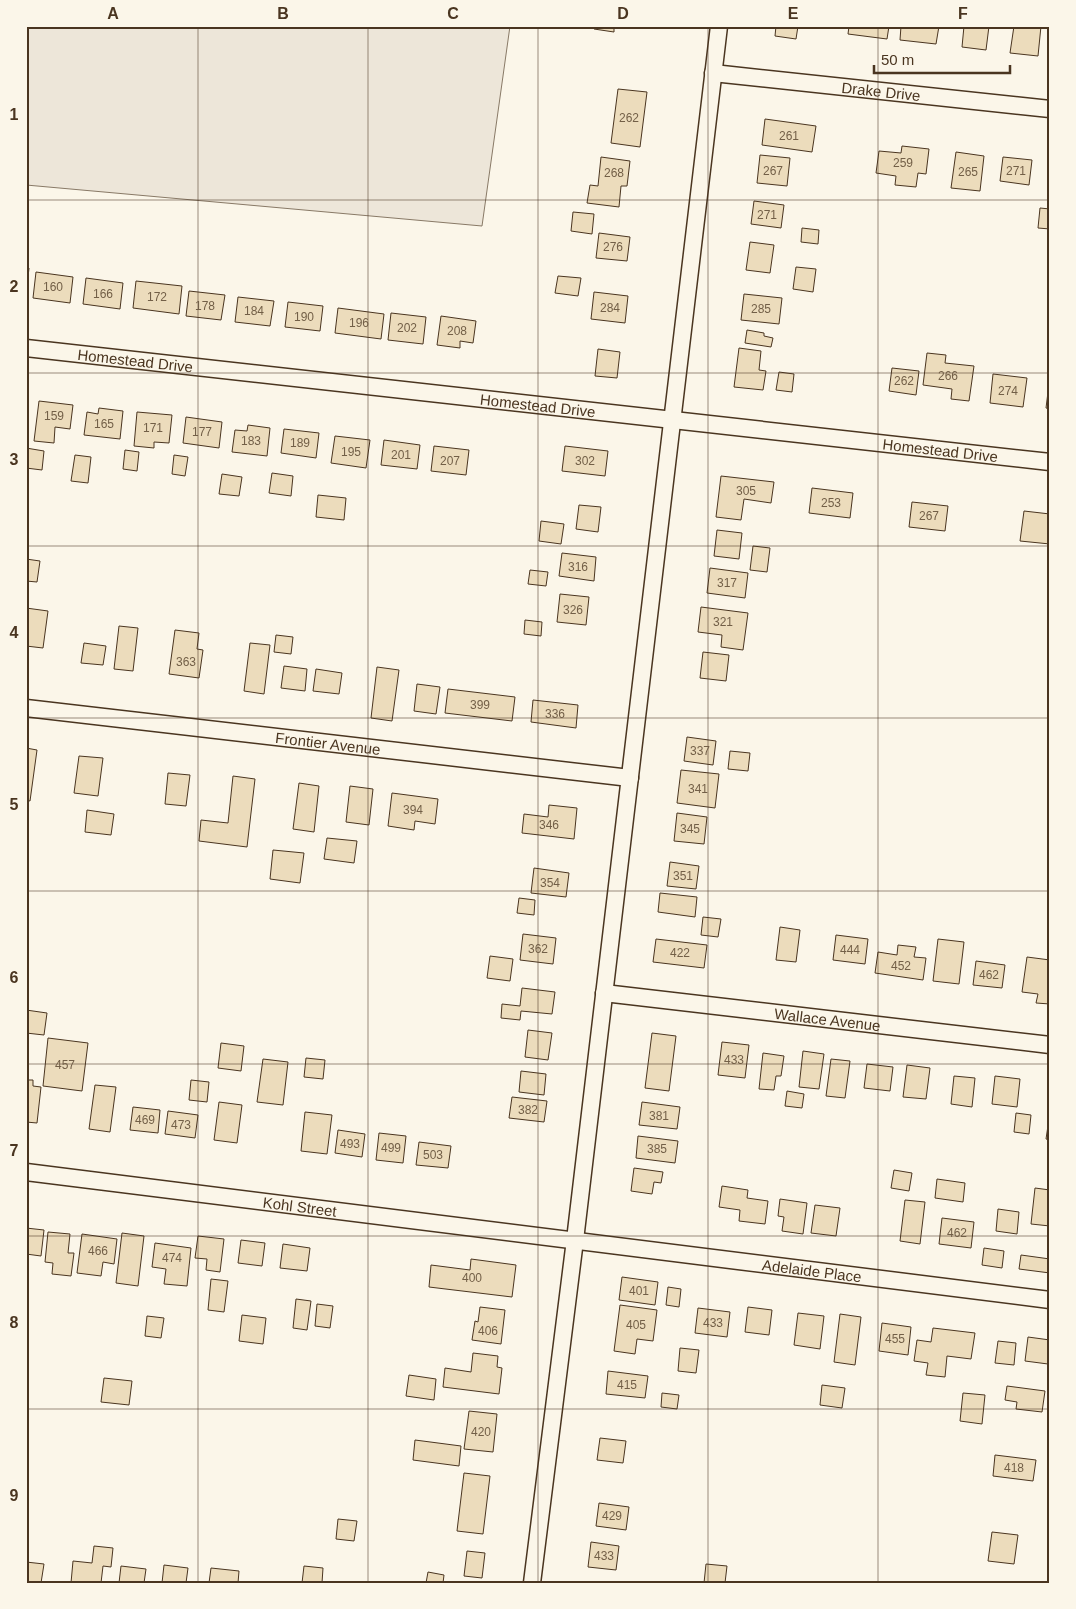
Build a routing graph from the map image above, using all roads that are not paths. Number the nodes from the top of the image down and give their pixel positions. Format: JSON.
{"nodes":[{"id":1,"x":719,"y":26,"type":"edge"},
{"id":2,"x":713,"y":74,"type":"junction"},
{"id":3,"x":1050,"y":109,"type":"edge"},
{"id":4,"x":26,"y":348,"type":"edge"},
{"id":5,"x":672,"y":420,"type":"junction"},
{"id":6,"x":1050,"y":462,"type":"edge"},
{"id":7,"x":26,"y":708,"type":"edge"},
{"id":8,"x":630,"y":778,"type":"junction"},
{"id":9,"x":604,"y":993,"type":"junction"},
{"id":10,"x":1050,"y":1046,"type":"edge"},
{"id":11,"x":26,"y":1172,"type":"edge"},
{"id":12,"x":575,"y":1240,"type":"junction"},
{"id":13,"x":1050,"y":1300,"type":"edge"},
{"id":14,"x":532,"y":1583,"type":"edge"}],
"edges":[{"from":1,"to":2,"type":"street"},
{"from":2,"to":3,"type":"street","name":"Drake Drive"},
{"from":2,"to":5,"type":"street"},
{"from":4,"to":5,"type":"street","name":"Homestead Drive"},
{"from":5,"to":6,"type":"street","name":"Homestead Drive"},
{"from":5,"to":8,"type":"street"},
{"from":7,"to":8,"type":"street","name":"Frontier Avenue"},
{"from":8,"to":9,"type":"street"},
{"from":9,"to":10,"type":"street","name":"Wallace Avenue"},
{"from":9,"to":12,"type":"street"},
{"from":11,"to":12,"type":"street","name":"Kohl Street"},
{"from":12,"to":13,"type":"street","name":"Adelaide Place"},
{"from":12,"to":14,"type":"street"}]}
